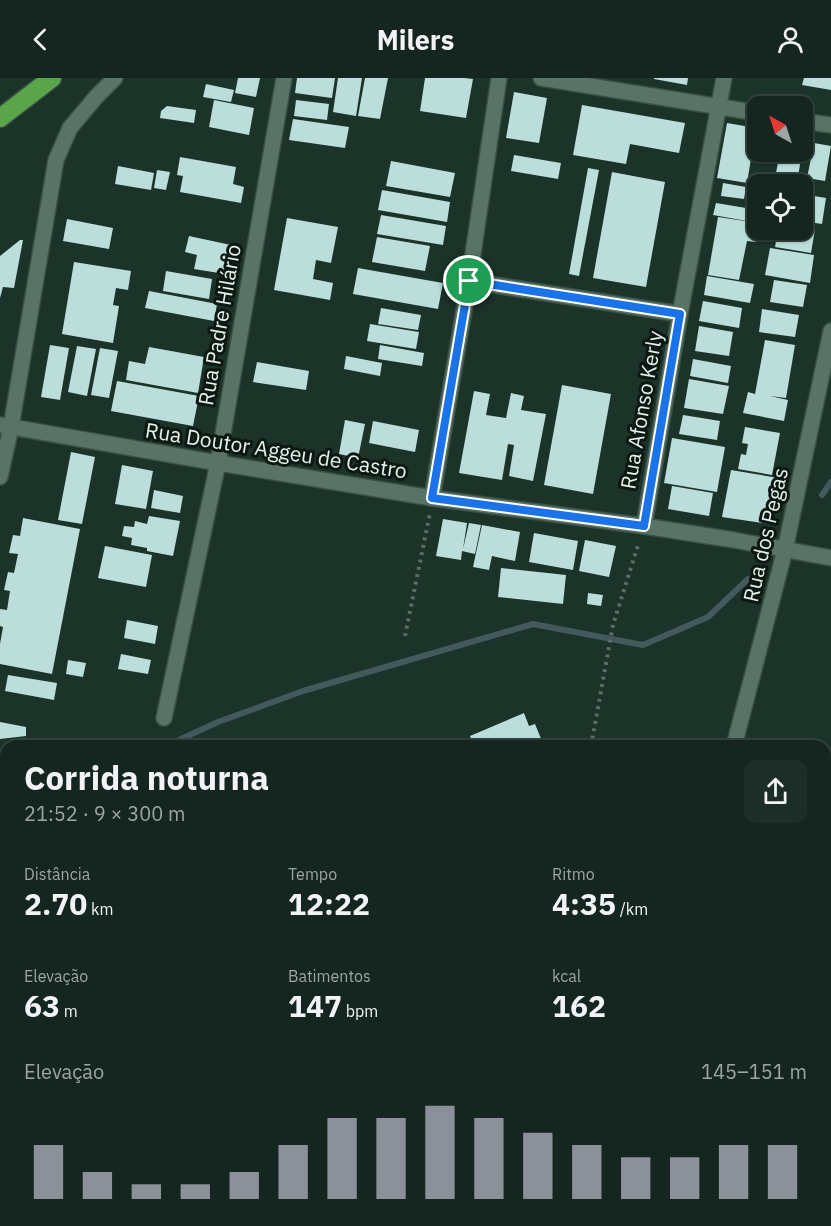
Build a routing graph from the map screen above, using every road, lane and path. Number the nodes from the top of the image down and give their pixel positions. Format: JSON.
{"nodes":[{"id":1,"x":52,"y":78,"type":"edge"},
{"id":2,"x":115,"y":78,"type":"edge"},
{"id":3,"x":284,"y":78,"type":"edge"},
{"id":4,"x":499,"y":78,"type":"edge"},
{"id":5,"x":541,"y":78,"type":"edge"},
{"id":6,"x":724,"y":78,"type":"edge"},
{"id":7,"x":719,"y":107,"type":"junction"},
{"id":8,"x":747,"y":111,"type":"edge"},
{"id":9,"x":0,"y":118,"type":"edge"},
{"id":10,"x":813,"y":123,"type":"edge"},
{"id":11,"x":831,"y":125,"type":"edge"},
{"id":12,"x":469,"y":281,"type":"junction"},
{"id":13,"x":680,"y":314,"type":"junction"},
{"id":14,"x":831,"y":331,"type":"edge"},
{"id":15,"x":5,"y":426,"type":"edge"},
{"id":16,"x":218,"y":463,"type":"junction"},
{"id":17,"x":0,"y":477,"type":"edge"},
{"id":18,"x":432,"y":498,"type":"junction"},
{"id":19,"x":644,"y":526,"type":"junction"},
{"id":20,"x":785,"y":550,"type":"junction"},
{"id":21,"x":831,"y":558,"type":"edge"},
{"id":22,"x":405,"y":636,"type":"dead end"},
{"id":23,"x":164,"y":718,"type":"dead end"},
{"id":24,"x":592,"y":740,"type":"edge"},
{"id":25,"x":736,"y":740,"type":"edge"}],
"edges":[{"from":1,"to":9,"type":"highway"},
{"from":2,"to":15,"type":"street"},
{"from":3,"to":16,"type":"street","name":"Rua Padre Hilário"},
{"from":4,"to":12,"type":"street"},
{"from":5,"to":7,"type":"street"},
{"from":6,"to":7,"type":"street","name":"Rua Afonso Kerly"},
{"from":7,"to":8,"type":"street"},
{"from":7,"to":13,"type":"street","name":"Rua Afonso Kerly"},
{"from":10,"to":11,"type":"street"},
{"from":12,"to":13,"type":"street"},
{"from":12,"to":18,"type":"street"},
{"from":13,"to":19,"type":"street","name":"Rua Afonso Kerly"},
{"from":14,"to":20,"type":"street","name":"Rua dos Pegas"},
{"from":15,"to":16,"type":"street","name":"Rua Doutor Aggeu de Castro"},
{"from":15,"to":17,"type":"street"},
{"from":16,"to":18,"type":"street","name":"Rua Doutor Aggeu de Castro"},
{"from":16,"to":23,"type":"street","name":"Rua Padre Hilário"},
{"from":18,"to":19,"type":"street","name":"Rua Doutor Aggeu de Castro"},
{"from":18,"to":22,"type":"path"},
{"from":19,"to":20,"type":"street","name":"Rua Doutor Aggeu de Castro"},
{"from":19,"to":24,"type":"path"},
{"from":20,"to":21,"type":"street","name":"Rua Doutor Aggeu de Castro"},
{"from":20,"to":25,"type":"street","name":"Rua dos Pegas"}]}
